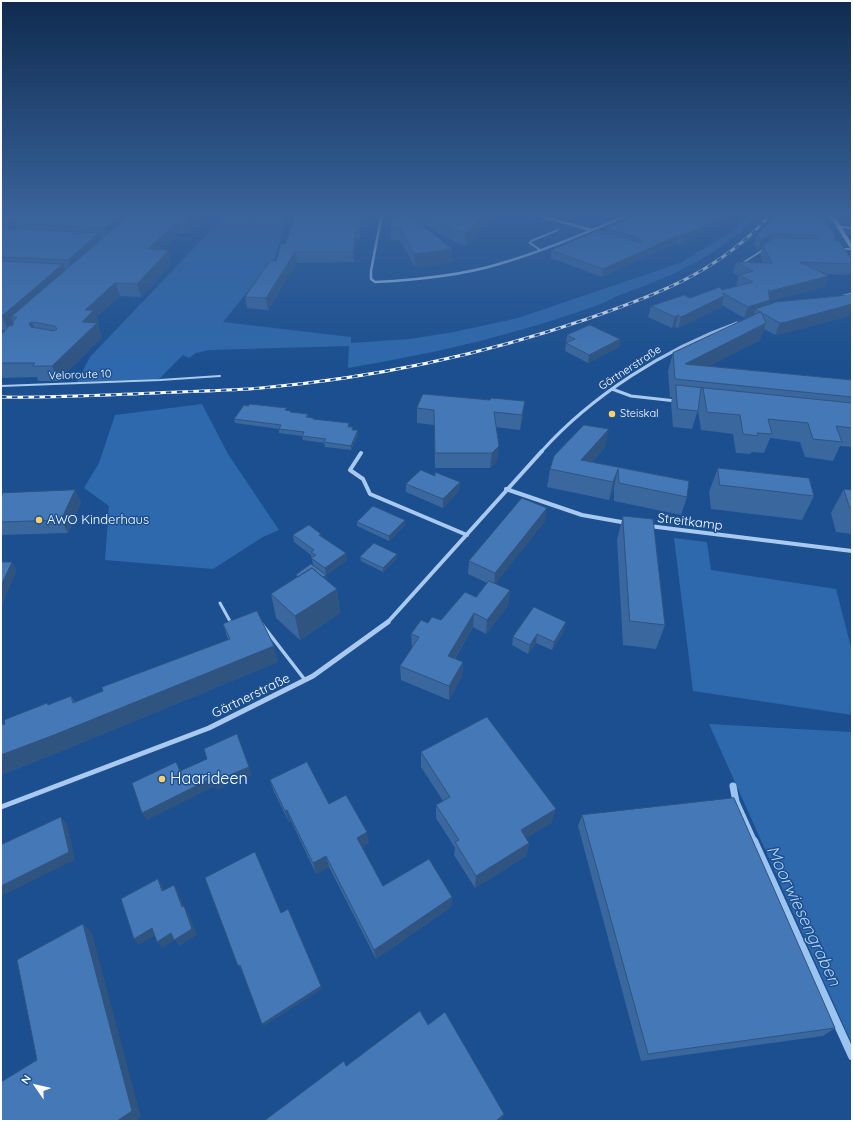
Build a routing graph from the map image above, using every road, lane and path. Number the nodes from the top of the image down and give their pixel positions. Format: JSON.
{"nodes":[{"id":1,"x":372,"y":265,"type":"edge"},
{"id":2,"x":489,"y":265,"type":"edge"},
{"id":3,"x":852,"y":294,"type":"edge"},
{"id":4,"x":838,"y":297,"type":"edge"},
{"id":5,"x":740,"y":323,"type":"edge"},
{"id":6,"x":220,"y":376,"type":"dead end"},
{"id":7,"x":1,"y":386,"type":"edge"},
{"id":8,"x":612,"y":389,"type":"junction"},
{"id":9,"x":684,"y":402,"type":"edge"},
{"id":10,"x":361,"y":453,"type":"dead end"},
{"id":11,"x":506,"y":489,"type":"junction"},
{"id":12,"x":630,"y":524,"type":"edge"},
{"id":13,"x":646,"y":526,"type":"edge"},
{"id":14,"x":467,"y":535,"type":"junction"},
{"id":15,"x":852,"y":551,"type":"edge"},
{"id":16,"x":220,"y":603,"type":"dead end"},
{"id":17,"x":256,"y":619,"type":"edge"},
{"id":18,"x":234,"y":628,"type":"edge"},
{"id":19,"x":305,"y":680,"type":"junction"},
{"id":20,"x":1,"y":807,"type":"edge"}],
"edges":[{"from":1,"to":2,"type":"street"},
{"from":3,"to":4,"type":"street"},
{"from":5,"to":8,"type":"street","name":"Gärtnerstraße"},
{"from":6,"to":7,"type":"lane","name":"Veloroute 10"},
{"from":8,"to":9,"type":"street"},
{"from":8,"to":11,"type":"street","name":"Gärtnerstraße"},
{"from":10,"to":14,"type":"street"},
{"from":11,"to":12,"type":"street"},
{"from":11,"to":14,"type":"street","name":"Gärtnerstraße"},
{"from":13,"to":15,"type":"street","name":"Streitkamp"},
{"from":14,"to":19,"type":"street","name":"Gärtnerstraße"},
{"from":16,"to":18,"type":"lane"},
{"from":17,"to":19,"type":"lane"},
{"from":19,"to":20,"type":"street","name":"Gärtnerstraße"}]}
